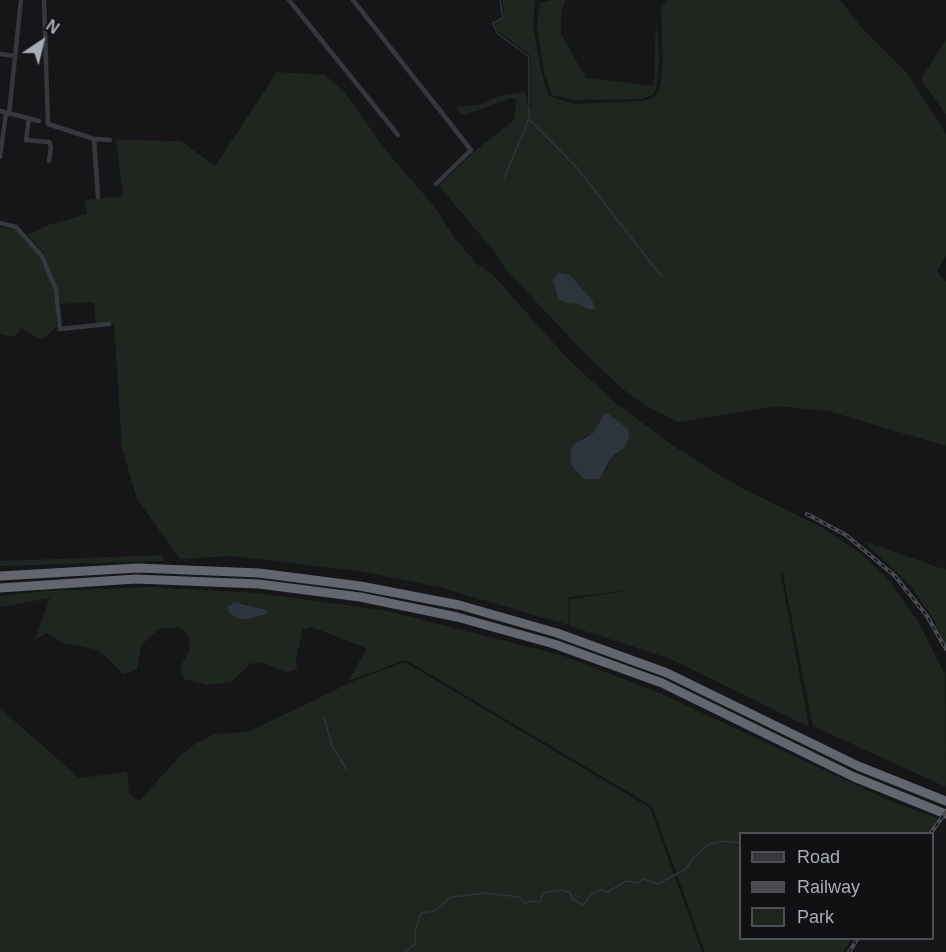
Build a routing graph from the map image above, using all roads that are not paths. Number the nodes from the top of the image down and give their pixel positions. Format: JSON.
{"nodes":[{"id":1,"x":21,"y":0,"type":"edge"},
{"id":2,"x":44,"y":0,"type":"edge"},
{"id":3,"x":289,"y":0,"type":"edge"},
{"id":4,"x":353,"y":0,"type":"edge"},
{"id":5,"x":0,"y":54,"type":"edge"},
{"id":6,"x":15,"y":56,"type":"junction"},
{"id":7,"x":0,"y":111,"type":"edge"},
{"id":8,"x":8,"y":113,"type":"junction"},
{"id":9,"x":29,"y":118,"type":"junction"},
{"id":10,"x":39,"y":121,"type":"dead end"},
{"id":11,"x":398,"y":135,"type":"dead end"},
{"id":12,"x":94,"y":139,"type":"junction"},
{"id":13,"x":110,"y":140,"type":"dead end"},
{"id":14,"x":1,"y":142,"type":"edge"},
{"id":15,"x":0,"y":157,"type":"edge"},
{"id":16,"x":50,"y":161,"type":"dead end"},
{"id":17,"x":436,"y":184,"type":"dead end"},
{"id":18,"x":98,"y":197,"type":"dead end"},
{"id":19,"x":0,"y":223,"type":"edge"},
{"id":20,"x":109,"y":324,"type":"dead end"},
{"id":21,"x":0,"y":576,"type":"edge"},
{"id":22,"x":0,"y":588,"type":"edge"},
{"id":23,"x":946,"y":801,"type":"edge"},
{"id":24,"x":946,"y":814,"type":"edge"}],
"edges":[{"from":1,"to":6,"type":"street"},
{"from":2,"to":12,"type":"street"},
{"from":3,"to":11,"type":"street"},
{"from":4,"to":17,"type":"street"},
{"from":5,"to":6,"type":"street"},
{"from":6,"to":8,"type":"street"},
{"from":7,"to":8,"type":"street"},
{"from":8,"to":9,"type":"street"},
{"from":8,"to":14,"type":"street"},
{"from":9,"to":10,"type":"street"},
{"from":9,"to":16,"type":"street"},
{"from":12,"to":13,"type":"street"},
{"from":12,"to":18,"type":"street"},
{"from":14,"to":15,"type":"street"},
{"from":19,"to":20,"type":"street"},
{"from":21,"to":23,"type":"highway"},
{"from":22,"to":24,"type":"highway"}]}
